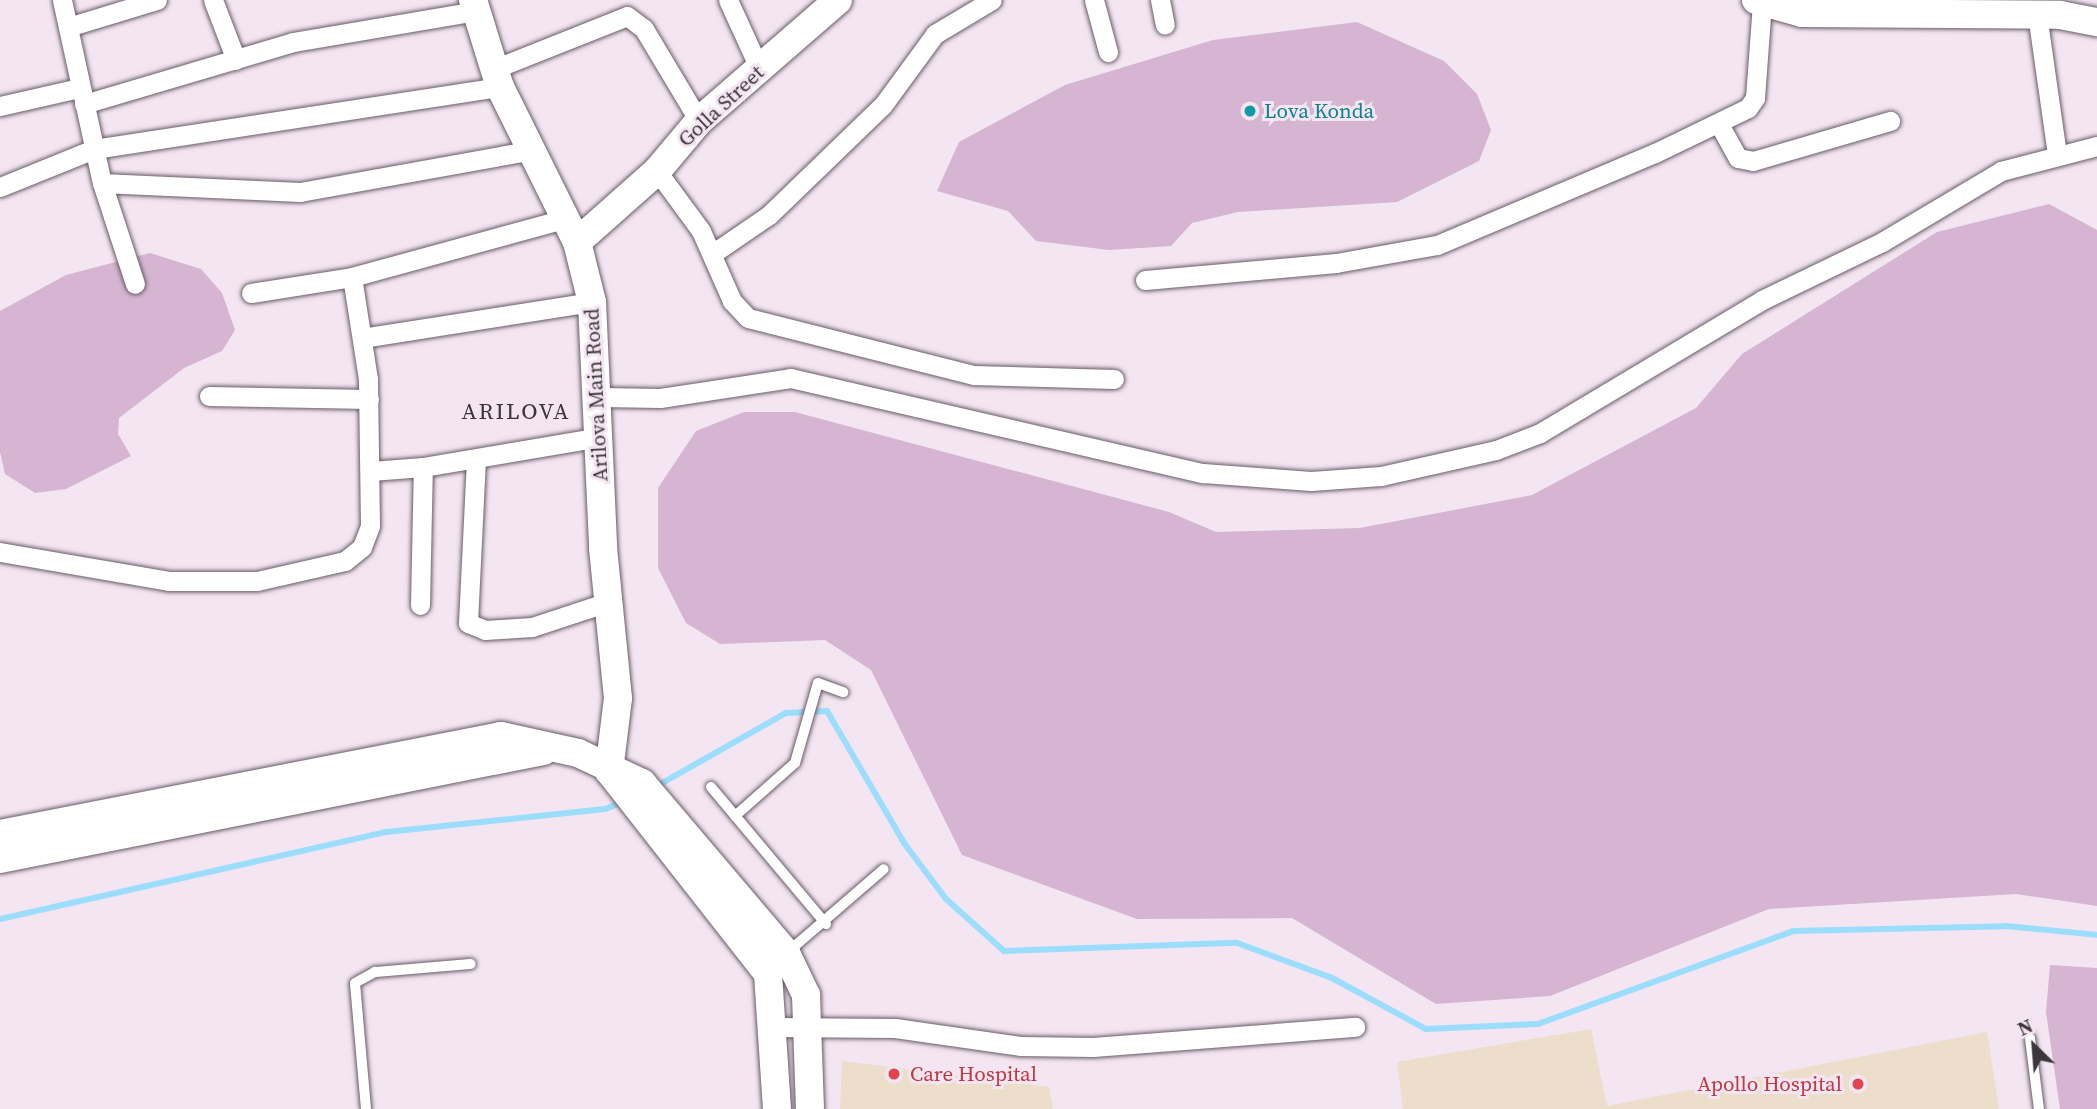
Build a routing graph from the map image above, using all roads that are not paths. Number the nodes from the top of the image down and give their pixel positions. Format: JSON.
{"nodes":[{"id":1,"x":62,"y":0,"type":"edge"},
{"id":2,"x":157,"y":0,"type":"edge"},
{"id":3,"x":213,"y":0,"type":"edge"},
{"id":4,"x":728,"y":0,"type":"edge"},
{"id":5,"x":838,"y":0,"type":"edge"},
{"id":6,"x":992,"y":0,"type":"edge"},
{"id":7,"x":1094,"y":0,"type":"edge"},
{"id":8,"x":1160,"y":0,"type":"edge"},
{"id":9,"x":1759,"y":1,"type":"edge"},
{"id":10,"x":475,"y":6,"type":"edge"},
{"id":11,"x":1856,"y":7,"type":"edge"},
{"id":12,"x":2037,"y":14,"type":"junction"},
{"id":13,"x":2097,"y":21,"type":"edge"},
{"id":14,"x":1166,"y":25,"type":"dead end"},
{"id":15,"x":68,"y":27,"type":"junction"},
{"id":16,"x":1108,"y":52,"type":"dead end"},
{"id":17,"x":236,"y":60,"type":"junction"},
{"id":18,"x":760,"y":70,"type":"junction"},
{"id":19,"x":497,"y":78,"type":"junction"},
{"id":20,"x":81,"y":96,"type":"junction"},
{"id":21,"x":0,"y":106,"type":"edge"},
{"id":22,"x":699,"y":121,"type":"junction"},
{"id":23,"x":1890,"y":121,"type":"dead end"},
{"id":24,"x":1718,"y":124,"type":"junction"},
{"id":25,"x":2097,"y":146,"type":"edge"},
{"id":26,"x":94,"y":149,"type":"junction"},
{"id":27,"x":528,"y":151,"type":"junction"},
{"id":28,"x":2057,"y":154,"type":"junction"},
{"id":29,"x":657,"y":171,"type":"junction"},
{"id":30,"x":102,"y":183,"type":"junction"},
{"id":31,"x":0,"y":187,"type":"edge"},
{"id":32,"x":570,"y":230,"type":"junction"},
{"id":33,"x":712,"y":254,"type":"junction"},
{"id":34,"x":352,"y":277,"type":"junction"},
{"id":35,"x":1145,"y":281,"type":"dead end"},
{"id":36,"x":135,"y":284,"type":"dead end"},
{"id":37,"x":251,"y":293,"type":"dead end"},
{"id":38,"x":592,"y":302,"type":"junction"},
{"id":39,"x":362,"y":338,"type":"junction"},
{"id":40,"x":1114,"y":379,"type":"dead end"},
{"id":41,"x":209,"y":396,"type":"dead end"},
{"id":42,"x":601,"y":397,"type":"junction"},
{"id":43,"x":369,"y":399,"type":"junction"},
{"id":44,"x":600,"y":436,"type":"junction"},
{"id":45,"x":476,"y":459,"type":"junction"},
{"id":46,"x":423,"y":467,"type":"junction"},
{"id":47,"x":370,"y":471,"type":"junction"},
{"id":48,"x":0,"y":552,"type":"edge"},
{"id":49,"x":608,"y":603,"type":"junction"},
{"id":50,"x":420,"y":605,"type":"dead end"},
{"id":51,"x":843,"y":691,"type":"dead end"},
{"id":52,"x":558,"y":749,"type":"junction"},
{"id":53,"x":710,"y":787,"type":"dead end"},
{"id":54,"x":633,"y":791,"type":"junction"},
{"id":55,"x":735,"y":816,"type":"junction"},
{"id":56,"x":0,"y":834,"type":"edge"},
{"id":57,"x":0,"y":859,"type":"edge"},
{"id":58,"x":884,"y":869,"type":"dead end"},
{"id":59,"x":826,"y":924,"type":"junction"},
{"id":60,"x":786,"y":953,"type":"junction"},
{"id":61,"x":471,"y":964,"type":"dead end"},
{"id":62,"x":809,"y":1024,"type":"junction"},
{"id":63,"x":775,"y":1027,"type":"junction"},
{"id":64,"x":1355,"y":1027,"type":"dead end"},
{"id":65,"x":2030,"y":1038,"type":"dead end"},
{"id":66,"x":366,"y":1109,"type":"edge"},
{"id":67,"x":777,"y":1109,"type":"edge"},
{"id":68,"x":810,"y":1109,"type":"edge"},
{"id":69,"x":2039,"y":1109,"type":"edge"}],
"edges":[{"from":1,"to":15,"type":"street"},
{"from":2,"to":15,"type":"street"},
{"from":3,"to":17,"type":"street"},
{"from":4,"to":18,"type":"street"},
{"from":5,"to":18,"type":"street","name":"Golla Street"},
{"from":6,"to":33,"type":"street"},
{"from":7,"to":16,"type":"street"},
{"from":8,"to":14,"type":"street"},
{"from":9,"to":11,"type":"street"},
{"from":9,"to":24,"type":"street"},
{"from":10,"to":17,"type":"street"},
{"from":10,"to":19,"type":"street","name":"Arilova Main Road"},
{"from":11,"to":12,"type":"street"},
{"from":12,"to":13,"type":"street"},
{"from":12,"to":28,"type":"street"},
{"from":15,"to":20,"type":"street"},
{"from":17,"to":20,"type":"street"},
{"from":18,"to":22,"type":"street","name":"Golla Street"},
{"from":19,"to":22,"type":"street"},
{"from":19,"to":26,"type":"street"},
{"from":19,"to":27,"type":"street","name":"Arilova Main Road"},
{"from":20,"to":21,"type":"street"},
{"from":20,"to":26,"type":"street"},
{"from":22,"to":29,"type":"street","name":"Golla Street"},
{"from":23,"to":24,"type":"street"},
{"from":24,"to":35,"type":"street"},
{"from":25,"to":28,"type":"street"},
{"from":26,"to":30,"type":"street"},
{"from":26,"to":31,"type":"street"},
{"from":27,"to":30,"type":"street"},
{"from":27,"to":32,"type":"street","name":"Arilova Main Road"},
{"from":28,"to":42,"type":"street"},
{"from":29,"to":32,"type":"street","name":"Golla Street"},
{"from":29,"to":33,"type":"street"},
{"from":30,"to":36,"type":"street"},
{"from":32,"to":34,"type":"street"},
{"from":32,"to":38,"type":"street","name":"Arilova Main Road"},
{"from":33,"to":40,"type":"street"},
{"from":34,"to":37,"type":"street"},
{"from":34,"to":39,"type":"street"},
{"from":38,"to":39,"type":"street"},
{"from":38,"to":42,"type":"street","name":"Arilova Main Road"},
{"from":39,"to":43,"type":"street"},
{"from":41,"to":43,"type":"street"},
{"from":42,"to":44,"type":"street","name":"Arilova Main Road"},
{"from":43,"to":47,"type":"street"},
{"from":44,"to":45,"type":"street"},
{"from":44,"to":49,"type":"street","name":"Arilova Main Road"},
{"from":45,"to":46,"type":"street"},
{"from":45,"to":49,"type":"street"},
{"from":46,"to":47,"type":"street"},
{"from":46,"to":50,"type":"street"},
{"from":47,"to":48,"type":"street"},
{"from":49,"to":54,"type":"street","name":"Arilova Main Road"},
{"from":51,"to":55,"type":"lane"},
{"from":52,"to":54,"type":"street"},
{"from":52,"to":56,"type":"street"},
{"from":52,"to":57,"type":"street"},
{"from":53,"to":55,"type":"lane"},
{"from":54,"to":60,"type":"street"},
{"from":54,"to":63,"type":"street"},
{"from":55,"to":59,"type":"lane"},
{"from":58,"to":59,"type":"lane"},
{"from":59,"to":60,"type":"lane"},
{"from":60,"to":62,"type":"street"},
{"from":61,"to":66,"type":"lane"},
{"from":62,"to":63,"type":"street"},
{"from":62,"to":64,"type":"street"},
{"from":62,"to":68,"type":"street"},
{"from":63,"to":67,"type":"street"},
{"from":65,"to":69,"type":"lane"}]}
